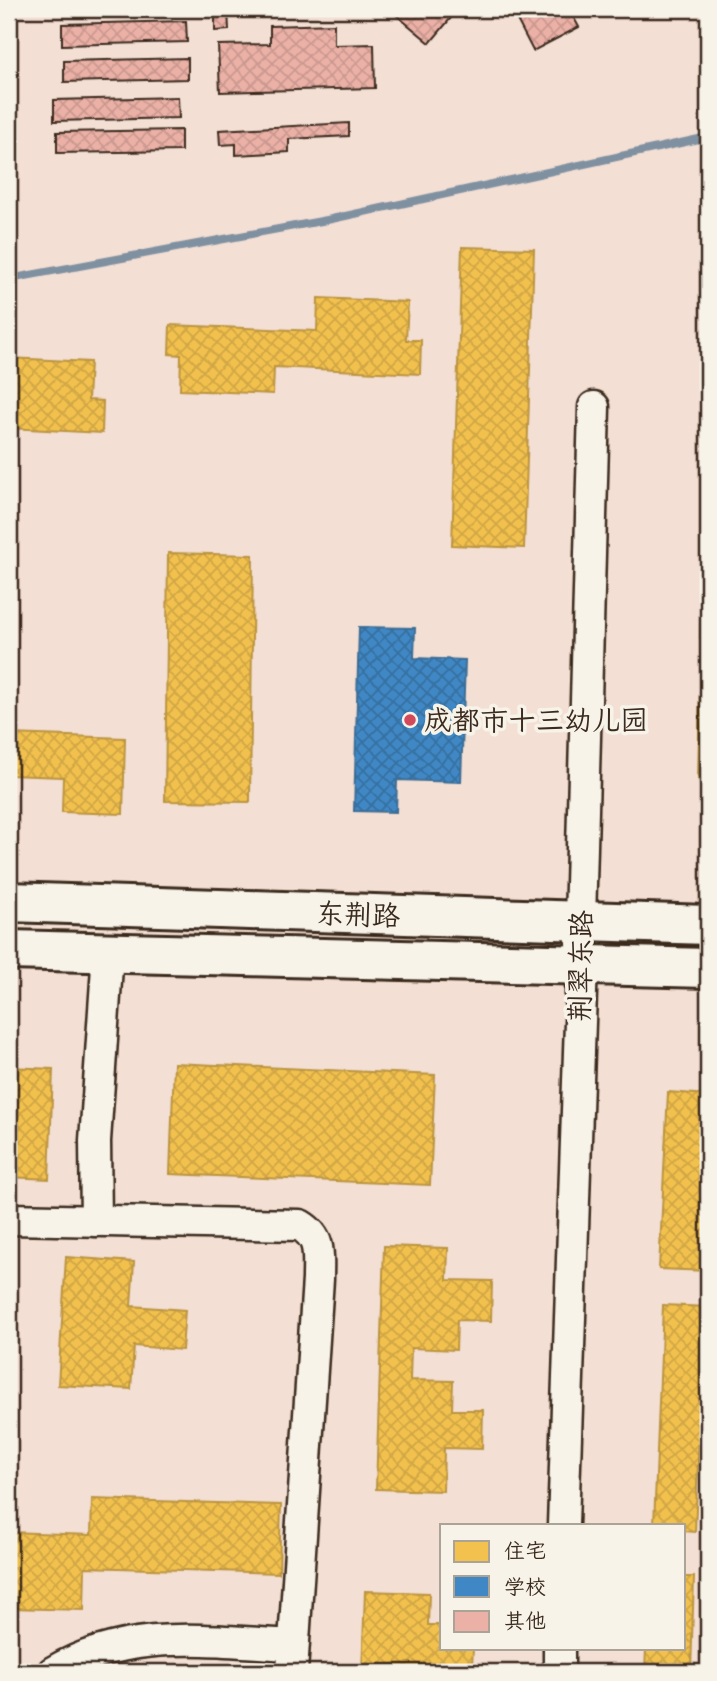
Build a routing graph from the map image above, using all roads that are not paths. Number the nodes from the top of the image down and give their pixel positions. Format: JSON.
{"nodes":[{"id":1,"x":594,"y":407,"type":"dead end"},
{"id":2,"x":9,"y":902,"type":"edge"},
{"id":3,"x":580,"y":921,"type":"junction"},
{"id":4,"x":708,"y":925,"type":"edge"},
{"id":5,"x":9,"y":950,"type":"edge"},
{"id":6,"x":108,"y":952,"type":"junction"},
{"id":7,"x":582,"y":964,"type":"junction"},
{"id":8,"x":708,"y":968,"type":"edge"},
{"id":9,"x":9,"y":1219,"type":"edge"},
{"id":10,"x":96,"y":1221,"type":"junction"},
{"id":11,"x":564,"y":1524,"type":"edge"},
{"id":12,"x":559,"y":1650,"type":"edge"},
{"id":13,"x":293,"y":1659,"type":"edge"},
{"id":14,"x":54,"y":1672,"type":"edge"},
{"id":15,"x":559,"y":1672,"type":"edge"}],
"edges":[{"from":1,"to":3,"type":"street","name":"荆翠东路"},
{"from":2,"to":3,"type":"street","name":"东荆路"},
{"from":3,"to":4,"type":"street","name":"东荆路"},
{"from":3,"to":7,"type":"street","name":"荆翠东路"},
{"from":5,"to":6,"type":"street","name":"东荆路"},
{"from":6,"to":7,"type":"street","name":"东荆路"},
{"from":6,"to":10,"type":"street"},
{"from":7,"to":8,"type":"street","name":"东荆路"},
{"from":7,"to":11,"type":"street","name":"荆翠东路"},
{"from":9,"to":10,"type":"street"},
{"from":10,"to":13,"type":"street"},
{"from":12,"to":15,"type":"street"},
{"from":13,"to":14,"type":"street"}]}
